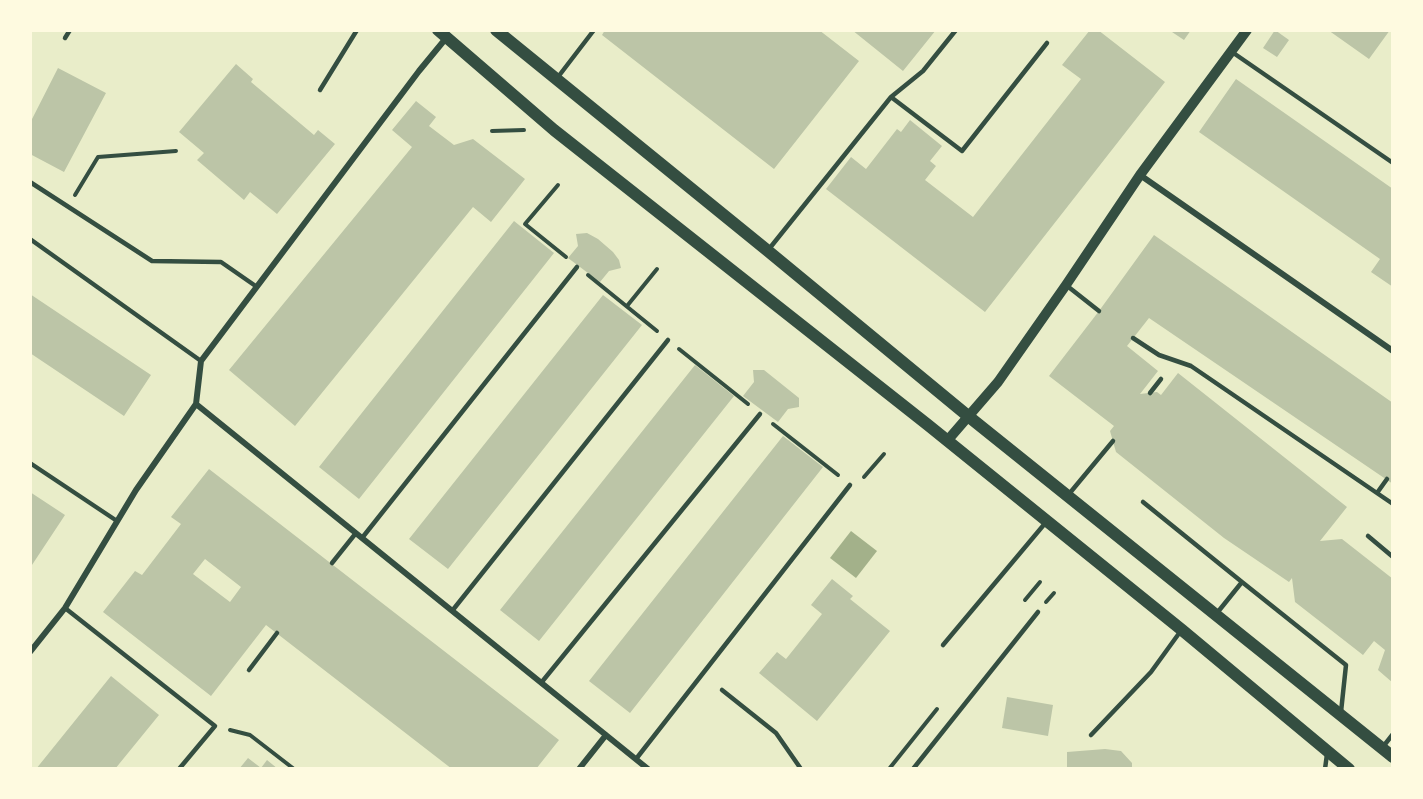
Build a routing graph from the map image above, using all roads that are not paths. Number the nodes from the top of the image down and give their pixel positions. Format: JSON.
{"nodes":[{"id":1,"x":70,"y":30,"type":"edge"},
{"id":2,"x":357,"y":30,"type":"edge"},
{"id":3,"x":496,"y":30,"type":"edge"},
{"id":4,"x":594,"y":30,"type":"edge"},
{"id":5,"x":956,"y":30,"type":"edge"},
{"id":6,"x":1247,"y":30,"type":"edge"},
{"id":7,"x":443,"y":33,"type":"edge"},
{"id":8,"x":65,"y":38,"type":"dead end"},
{"id":9,"x":1047,"y":43,"type":"dead end"},
{"id":10,"x":1231,"y":51,"type":"junction"},
{"id":11,"x":556,"y":79,"type":"junction"},
{"id":12,"x":320,"y":90,"type":"dead end"},
{"id":13,"x":891,"y":97,"type":"junction"},
{"id":14,"x":1393,"y":163,"type":"edge"},
{"id":15,"x":1140,"y":175,"type":"junction"},
{"id":16,"x":30,"y":182,"type":"edge"},
{"id":17,"x":30,"y":239,"type":"edge"},
{"id":18,"x":768,"y":251,"type":"junction"},
{"id":19,"x":577,"y":267,"type":"road end"},
{"id":20,"x":1066,"y":285,"type":"junction"},
{"id":21,"x":256,"y":287,"type":"junction"},
{"id":22,"x":1099,"y":311,"type":"dead end"},
{"id":23,"x":1133,"y":338,"type":"dead end"},
{"id":24,"x":668,"y":340,"type":"road end"},
{"id":25,"x":1393,"y":351,"type":"edge"},
{"id":26,"x":201,"y":361,"type":"junction"},
{"id":27,"x":1161,"y":379,"type":"dead end"},
{"id":28,"x":1150,"y":393,"type":"dead end"},
{"id":29,"x":196,"y":404,"type":"junction"},
{"id":30,"x":760,"y":414,"type":"road end"},
{"id":31,"x":968,"y":416,"type":"junction"},
{"id":32,"x":948,"y":441,"type":"junction"},
{"id":33,"x":1113,"y":441,"type":"dead end"},
{"id":34,"x":30,"y":463,"type":"edge"},
{"id":35,"x":1387,"y":479,"type":"dead end"},
{"id":36,"x":850,"y":484,"type":"road end"},
{"id":37,"x":1377,"y":493,"type":"junction"},
{"id":38,"x":1067,"y":496,"type":"junction"},
{"id":39,"x":1143,"y":502,"type":"dead end"},
{"id":40,"x":1393,"y":504,"type":"edge"},
{"id":41,"x":117,"y":521,"type":"junction"},
{"id":42,"x":1047,"y":521,"type":"junction"},
{"id":43,"x":356,"y":532,"type":"junction"},
{"id":44,"x":1368,"y":537,"type":"dead end"},
{"id":45,"x":362,"y":538,"type":"junction"},
{"id":46,"x":1393,"y":557,"type":"edge"},
{"id":47,"x":332,"y":563,"type":"dead end"},
{"id":48,"x":1242,"y":582,"type":"junction"},
{"id":49,"x":65,"y":608,"type":"junction"},
{"id":50,"x":452,"y":611,"type":"junction"},
{"id":51,"x":1038,"y":612,"type":"dead end"},
{"id":52,"x":1215,"y":614,"type":"junction"},
{"id":53,"x":1182,"y":630,"type":"junction"},
{"id":54,"x":277,"y":633,"type":"dead end"},
{"id":55,"x":943,"y":645,"type":"dead end"},
{"id":56,"x":30,"y":652,"type":"edge"},
{"id":57,"x":249,"y":670,"type":"dead end"},
{"id":58,"x":541,"y":683,"type":"junction"},
{"id":59,"x":722,"y":690,"type":"dead end"},
{"id":60,"x":1340,"y":715,"type":"junction"},
{"id":61,"x":1393,"y":734,"type":"edge"},
{"id":62,"x":606,"y":735,"type":"junction"},
{"id":63,"x":1091,"y":735,"type":"dead end"},
{"id":64,"x":1382,"y":748,"type":"junction"},
{"id":65,"x":1327,"y":751,"type":"junction"},
{"id":66,"x":1393,"y":757,"type":"edge"},
{"id":67,"x":636,"y":759,"type":"junction"},
{"id":68,"x":179,"y":769,"type":"edge"},
{"id":69,"x":579,"y":769,"type":"edge"},
{"id":70,"x":648,"y":769,"type":"edge"},
{"id":71,"x":801,"y":769,"type":"edge"},
{"id":72,"x":914,"y":769,"type":"edge"},
{"id":73,"x":1325,"y":769,"type":"edge"},
{"id":74,"x":1349,"y":769,"type":"edge"}],
"edges":[{"from":1,"to":8,"type":"lane"},
{"from":2,"to":12,"type":"lane"},
{"from":3,"to":11,"type":"main road"},
{"from":4,"to":11,"type":"lane"},
{"from":5,"to":13,"type":"lane"},
{"from":6,"to":10,"type":"street"},
{"from":7,"to":21,"type":"street"},
{"from":7,"to":32,"type":"main road"},
{"from":9,"to":13,"type":"lane"},
{"from":10,"to":14,"type":"lane"},
{"from":10,"to":15,"type":"street"},
{"from":11,"to":18,"type":"main road"},
{"from":13,"to":18,"type":"lane"},
{"from":15,"to":20,"type":"street"},
{"from":15,"to":25,"type":"street"},
{"from":16,"to":21,"type":"lane"},
{"from":17,"to":26,"type":"lane"},
{"from":18,"to":31,"type":"main road"},
{"from":19,"to":45,"type":"lane"},
{"from":20,"to":22,"type":"lane"},
{"from":20,"to":31,"type":"street"},
{"from":21,"to":26,"type":"street"},
{"from":23,"to":37,"type":"lane"},
{"from":24,"to":50,"type":"lane"},
{"from":26,"to":29,"type":"street"},
{"from":27,"to":28,"type":"lane"},
{"from":29,"to":41,"type":"street"},
{"from":29,"to":43,"type":"street"},
{"from":30,"to":58,"type":"lane"},
{"from":31,"to":32,"type":"street"},
{"from":31,"to":38,"type":"main road"},
{"from":32,"to":42,"type":"main road"},
{"from":33,"to":38,"type":"lane"},
{"from":34,"to":41,"type":"lane"},
{"from":35,"to":37,"type":"lane"},
{"from":36,"to":67,"type":"lane"},
{"from":37,"to":40,"type":"lane"},
{"from":38,"to":52,"type":"main road"},
{"from":39,"to":48,"type":"lane"},
{"from":41,"to":49,"type":"street"},
{"from":42,"to":53,"type":"main road"},
{"from":42,"to":55,"type":"lane"},
{"from":43,"to":45,"type":"street"},
{"from":43,"to":47,"type":"lane"},
{"from":44,"to":46,"type":"lane"},
{"from":45,"to":50,"type":"street"},
{"from":48,"to":52,"type":"lane"},
{"from":48,"to":60,"type":"lane"},
{"from":49,"to":56,"type":"street"},
{"from":49,"to":68,"type":"lane"},
{"from":50,"to":58,"type":"street"},
{"from":51,"to":72,"type":"lane"},
{"from":52,"to":60,"type":"main road"},
{"from":53,"to":63,"type":"lane"},
{"from":53,"to":65,"type":"main road"},
{"from":54,"to":57,"type":"lane"},
{"from":58,"to":62,"type":"street"},
{"from":59,"to":71,"type":"lane"},
{"from":60,"to":64,"type":"main road"},
{"from":61,"to":64,"type":"lane"},
{"from":62,"to":67,"type":"street"},
{"from":62,"to":69,"type":"street"},
{"from":64,"to":66,"type":"main road"},
{"from":65,"to":73,"type":"lane"},
{"from":65,"to":74,"type":"main road"},
{"from":67,"to":70,"type":"street"}]}
